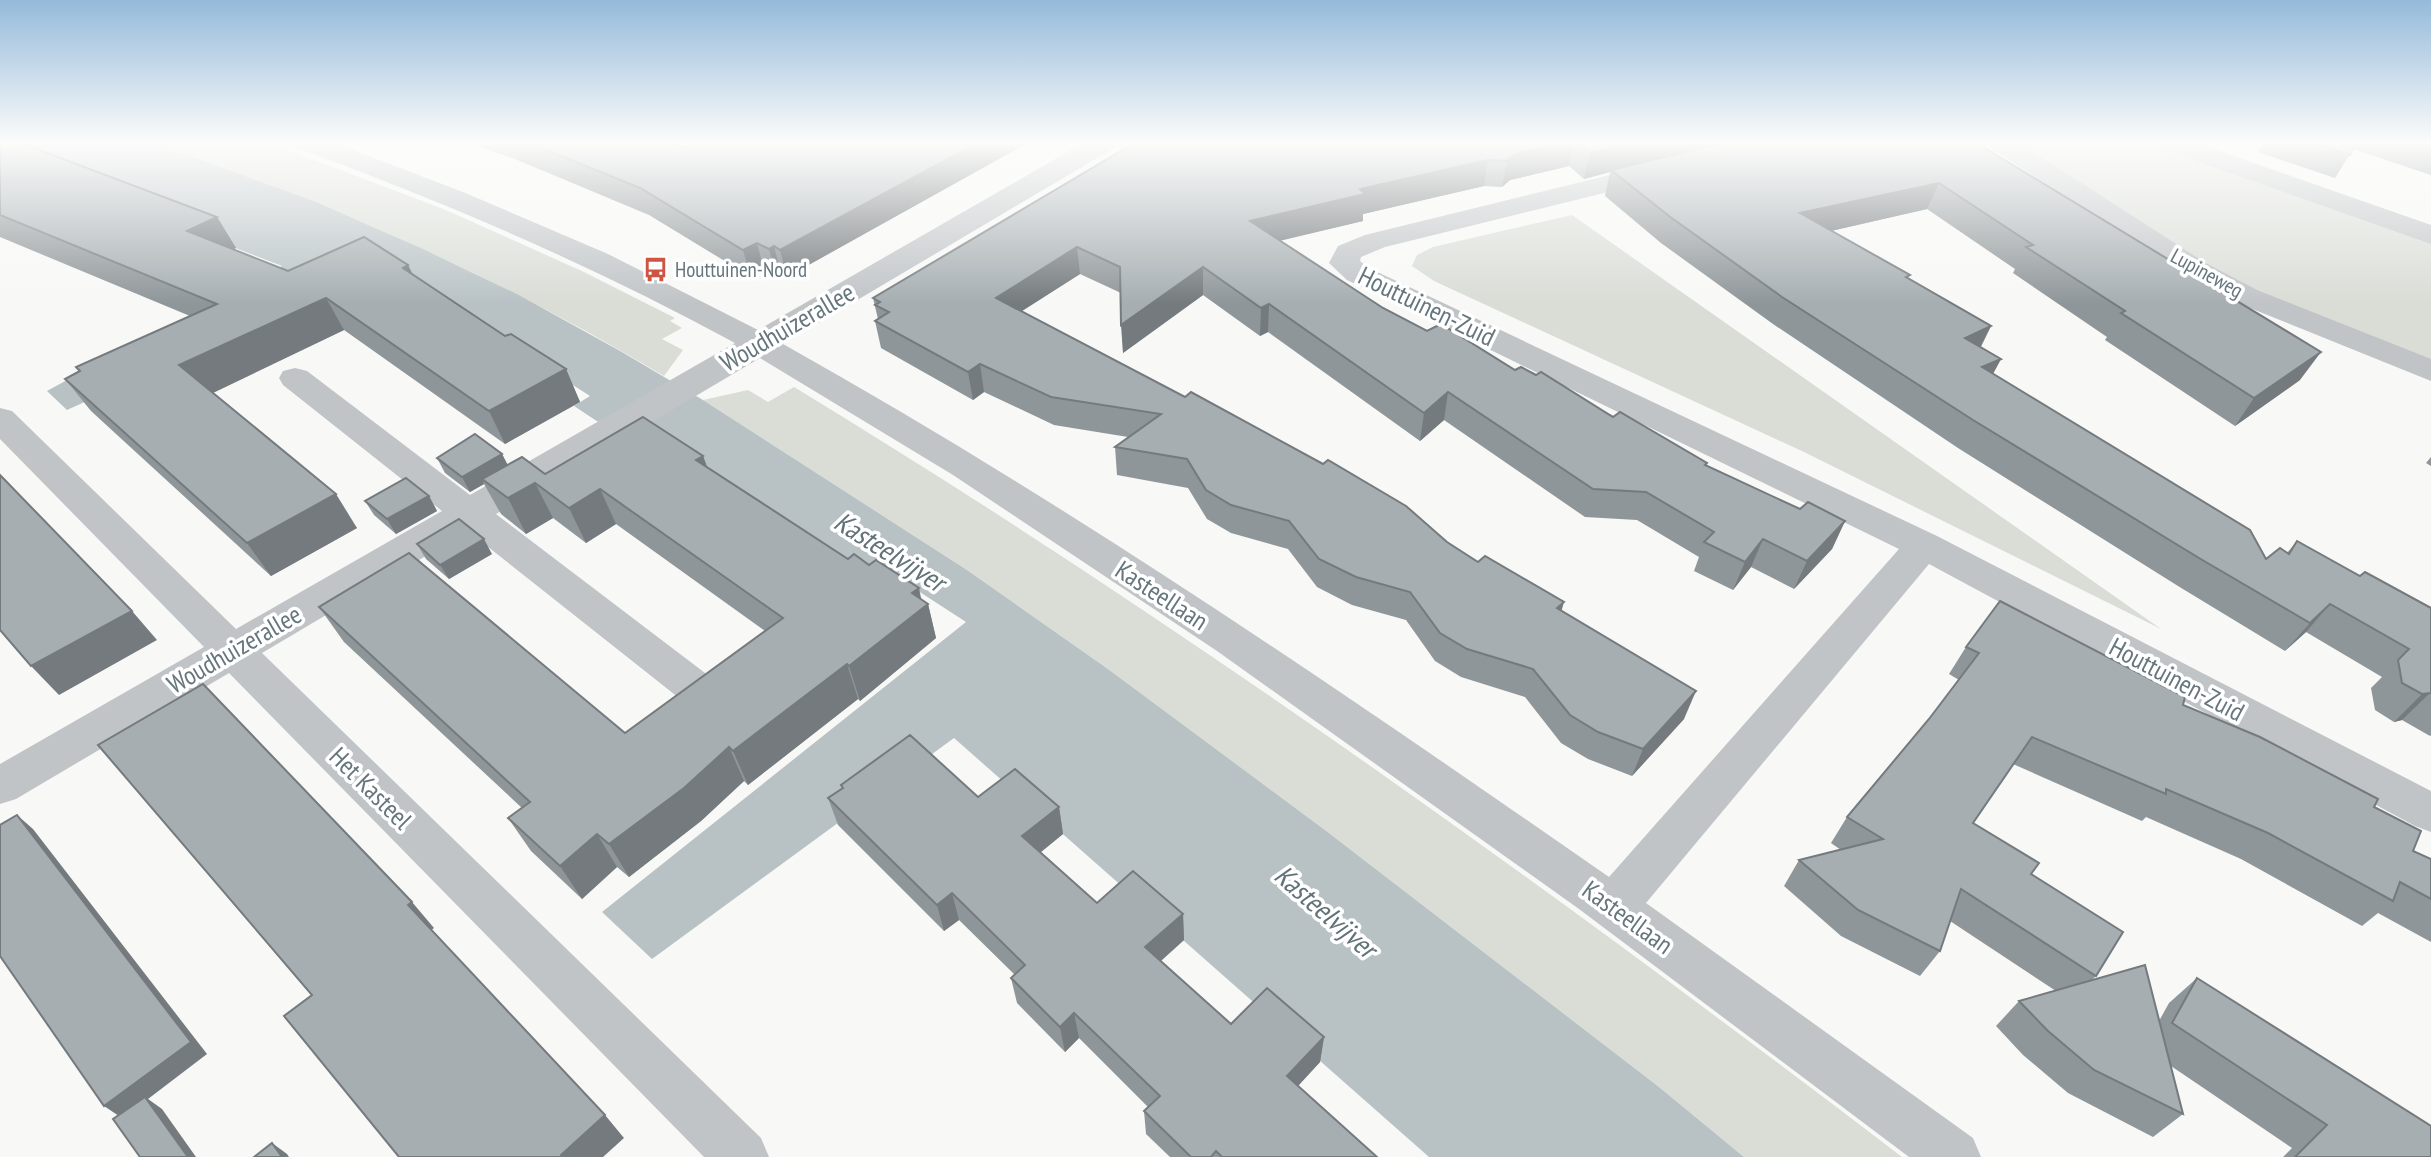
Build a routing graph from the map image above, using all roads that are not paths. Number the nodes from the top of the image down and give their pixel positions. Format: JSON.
{"nodes":[{"id":1,"x":448,"y":196,"type":"edge"},
{"id":2,"x":1012,"y":196,"type":"edge"},
{"id":3,"x":1559,"y":196,"type":"edge"},
{"id":4,"x":2083,"y":196,"type":"edge"},
{"id":5,"x":2321,"y":196,"type":"edge"},
{"id":6,"x":2431,"y":235,"type":"edge"},
{"id":7,"x":757,"y":344,"type":"junction"},
{"id":8,"x":2431,"y":371,"type":"edge"},
{"id":9,"x":295,"y":378,"type":"dead end"},
{"id":10,"x":0,"y":419,"type":"edge"},
{"id":11,"x":469,"y":513,"type":"junction"},
{"id":12,"x":1924,"y":545,"type":"junction"},
{"id":13,"x":233,"y":650,"type":"junction"},
{"id":14,"x":694,"y":687,"type":"edge"},
{"id":15,"x":0,"y":786,"type":"edge"},
{"id":16,"x":2431,"y":813,"type":"edge"},
{"id":17,"x":1614,"y":906,"type":"junction"},
{"id":18,"x":742,"y":1157,"type":"edge"},
{"id":19,"x":1954,"y":1157,"type":"edge"}],
"edges":[{"from":1,"to":7,"type":"street","name":"Kasteellaan"},
{"from":2,"to":7,"type":"street","name":"Woudhuizerallee"},
{"from":3,"to":12,"type":"street","name":"Houttuinen-Zuid"},
{"from":4,"to":8,"type":"street","name":"Lupineweg"},
{"from":5,"to":6,"type":"street"},
{"from":7,"to":11,"type":"street","name":"Woudhuizerallee"},
{"from":7,"to":17,"type":"street","name":"Kasteellaan"},
{"from":9,"to":11,"type":"street"},
{"from":10,"to":13,"type":"street","name":"Het Kasteel"},
{"from":11,"to":13,"type":"street","name":"Woudhuizerallee"},
{"from":11,"to":14,"type":"street"},
{"from":12,"to":16,"type":"street","name":"Houttuinen-Zuid"},
{"from":12,"to":17,"type":"street"},
{"from":13,"to":15,"type":"street","name":"Woudhuizerallee"},
{"from":13,"to":18,"type":"street","name":"Het Kasteel"},
{"from":17,"to":19,"type":"street","name":"Kasteellaan"}]}
